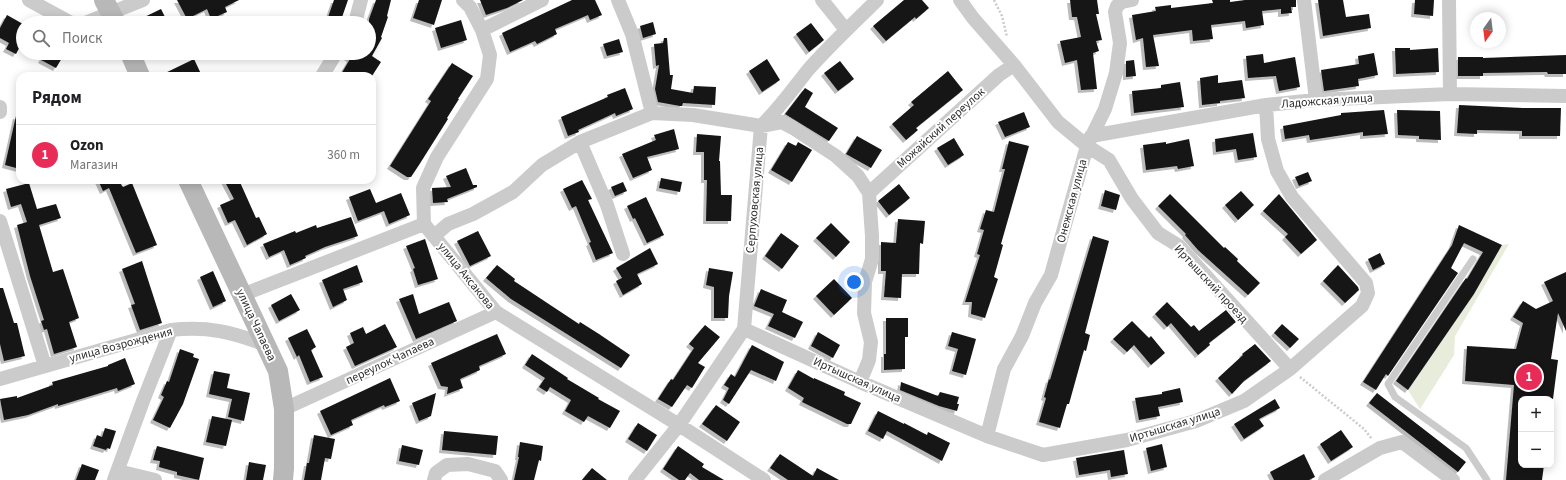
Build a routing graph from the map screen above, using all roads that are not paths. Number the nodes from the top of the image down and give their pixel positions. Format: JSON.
{"nodes":[{"id":1,"x":29,"y":0,"type":"edge"},
{"id":2,"x":143,"y":0,"type":"edge"},
{"id":3,"x":361,"y":0,"type":"edge"},
{"id":4,"x":463,"y":0,"type":"edge"},
{"id":5,"x":542,"y":0,"type":"edge"},
{"id":6,"x":618,"y":0,"type":"edge"},
{"id":7,"x":822,"y":0,"type":"edge"},
{"id":8,"x":877,"y":0,"type":"edge"},
{"id":9,"x":960,"y":0,"type":"edge"},
{"id":10,"x":1132,"y":0,"type":"edge"},
{"id":11,"x":1304,"y":0,"type":"edge"},
{"id":12,"x":1448,"y":0,"type":"edge"},
{"id":13,"x":110,"y":12,"type":"edge"},
{"id":14,"x":58,"y":16,"type":"edge"},
{"id":15,"x":357,"y":16,"type":"edge"},
{"id":16,"x":482,"y":30,"type":"junction"},
{"id":17,"x":846,"y":30,"type":"junction"},
{"id":18,"x":133,"y":60,"type":"edge"},
{"id":19,"x":332,"y":60,"type":"edge"},
{"id":20,"x":1014,"y":65,"type":"junction"},
{"id":21,"x":138,"y":72,"type":"edge"},
{"id":22,"x":324,"y":72,"type":"edge"},
{"id":23,"x":1450,"y":94,"type":"junction"},
{"id":24,"x":1566,"y":96,"type":"edge"},
{"id":25,"x":1316,"y":100,"type":"junction"},
{"id":26,"x":0,"y":106,"type":"edge"},
{"id":27,"x":1266,"y":106,"type":"junction"},
{"id":28,"x":0,"y":112,"type":"edge"},
{"id":29,"x":652,"y":114,"type":"junction"},
{"id":30,"x":761,"y":126,"type":"junction"},
{"id":31,"x":1089,"y":141,"type":"junction"},
{"id":32,"x":580,"y":142,"type":"junction"},
{"id":33,"x":190,"y":184,"type":"edge"},
{"id":34,"x":869,"y":193,"type":"junction"},
{"id":35,"x":0,"y":221,"type":"edge"},
{"id":36,"x":424,"y":224,"type":"junction"},
{"id":37,"x":434,"y":236,"type":"junction"},
{"id":38,"x":623,"y":254,"type":"dead end"},
{"id":39,"x":1474,"y":259,"type":"dead end"},
{"id":40,"x":242,"y":296,"type":"junction"},
{"id":41,"x":496,"y":312,"type":"junction"},
{"id":42,"x":744,"y":329,"type":"junction"},
{"id":43,"x":171,"y":330,"type":"junction"},
{"id":44,"x":266,"y":345,"type":"junction"},
{"id":45,"x":45,"y":366,"type":"junction"},
{"id":46,"x":1290,"y":369,"type":"junction"},
{"id":47,"x":0,"y":379,"type":"edge"},
{"id":48,"x":860,"y":382,"type":"junction"},
{"id":49,"x":284,"y":409,"type":"junction"},
{"id":50,"x":679,"y":425,"type":"junction"},
{"id":51,"x":987,"y":436,"type":"junction"},
{"id":52,"x":116,"y":476,"type":"edge"},
{"id":53,"x":155,"y":480,"type":"edge"},
{"id":54,"x":282,"y":480,"type":"edge"},
{"id":55,"x":434,"y":480,"type":"edge"},
{"id":56,"x":502,"y":480,"type":"edge"},
{"id":57,"x":635,"y":480,"type":"edge"},
{"id":58,"x":764,"y":480,"type":"edge"},
{"id":59,"x":1326,"y":480,"type":"edge"},
{"id":60,"x":1453,"y":480,"type":"edge"},
{"id":61,"x":1487,"y":480,"type":"edge"}],
"edges":[{"from":1,"to":14,"type":"street"},
{"from":2,"to":13,"type":"street"},
{"from":3,"to":15,"type":"street"},
{"from":4,"to":16,"type":"street"},
{"from":5,"to":16,"type":"street"},
{"from":6,"to":29,"type":"street"},
{"from":7,"to":17,"type":"street"},
{"from":8,"to":17,"type":"street"},
{"from":9,"to":20,"type":"street","name":"Онежская улица"},
{"from":10,"to":31,"type":"street"},
{"from":11,"to":25,"type":"street"},
{"from":12,"to":23,"type":"street"},
{"from":16,"to":36,"type":"street"},
{"from":17,"to":30,"type":"street"},
{"from":18,"to":21,"type":"street"},
{"from":19,"to":22,"type":"street"},
{"from":20,"to":31,"type":"street","name":"Онежская улица"},
{"from":20,"to":34,"type":"street","name":"Можайский переулок"},
{"from":23,"to":24,"type":"street","name":"Ладожская улица"},
{"from":23,"to":25,"type":"street","name":"Ладожская улица"},
{"from":25,"to":27,"type":"street","name":"Ладожская улица"},
{"from":26,"to":28,"type":"street"},
{"from":27,"to":31,"type":"street","name":"Ладожская улица"},
{"from":27,"to":46,"type":"street","name":"Иртышская улица"},
{"from":29,"to":30,"type":"street"},
{"from":29,"to":32,"type":"street"},
{"from":30,"to":34,"type":"street"},
{"from":30,"to":42,"type":"street","name":"Серпуховская улица"},
{"from":31,"to":46,"type":"street","name":"Иртышский проезд"},
{"from":31,"to":51,"type":"street","name":"Онежская улица"},
{"from":32,"to":37,"type":"street"},
{"from":32,"to":38,"type":"street"},
{"from":33,"to":40,"type":"street","name":"улица Чапаева"},
{"from":34,"to":48,"type":"street"},
{"from":35,"to":45,"type":"street"},
{"from":36,"to":37,"type":"street","name":"улица Аксакова"},
{"from":36,"to":40,"type":"street"},
{"from":37,"to":41,"type":"street","name":"улица Аксакова"},
{"from":39,"to":61,"type":"lane"},
{"from":40,"to":44,"type":"street","name":"улица Чапаева"},
{"from":41,"to":49,"type":"street","name":"переулок Чапаева"},
{"from":41,"to":50,"type":"street","name":"улица Аксакова"},
{"from":42,"to":48,"type":"street","name":"Иртышская улица"},
{"from":42,"to":50,"type":"street","name":"Серпуховская улица"},
{"from":43,"to":44,"type":"street","name":"улица Возрождения"},
{"from":43,"to":45,"type":"street","name":"улица Возрождения"},
{"from":43,"to":52,"type":"street"},
{"from":44,"to":49,"type":"street","name":"улица Чапаева"},
{"from":45,"to":47,"type":"street","name":"улица Возрождения"},
{"from":46,"to":51,"type":"street","name":"Иртышская улица"},
{"from":48,"to":51,"type":"street","name":"Иртышская улица"},
{"from":49,"to":54,"type":"street","name":"улица Чапаева"},
{"from":50,"to":57,"type":"street","name":"Серпуховская улица"},
{"from":50,"to":58,"type":"street","name":"улица Аксакова"},
{"from":52,"to":53,"type":"street"},
{"from":55,"to":56,"type":"street"},
{"from":59,"to":60,"type":"street"}]}
